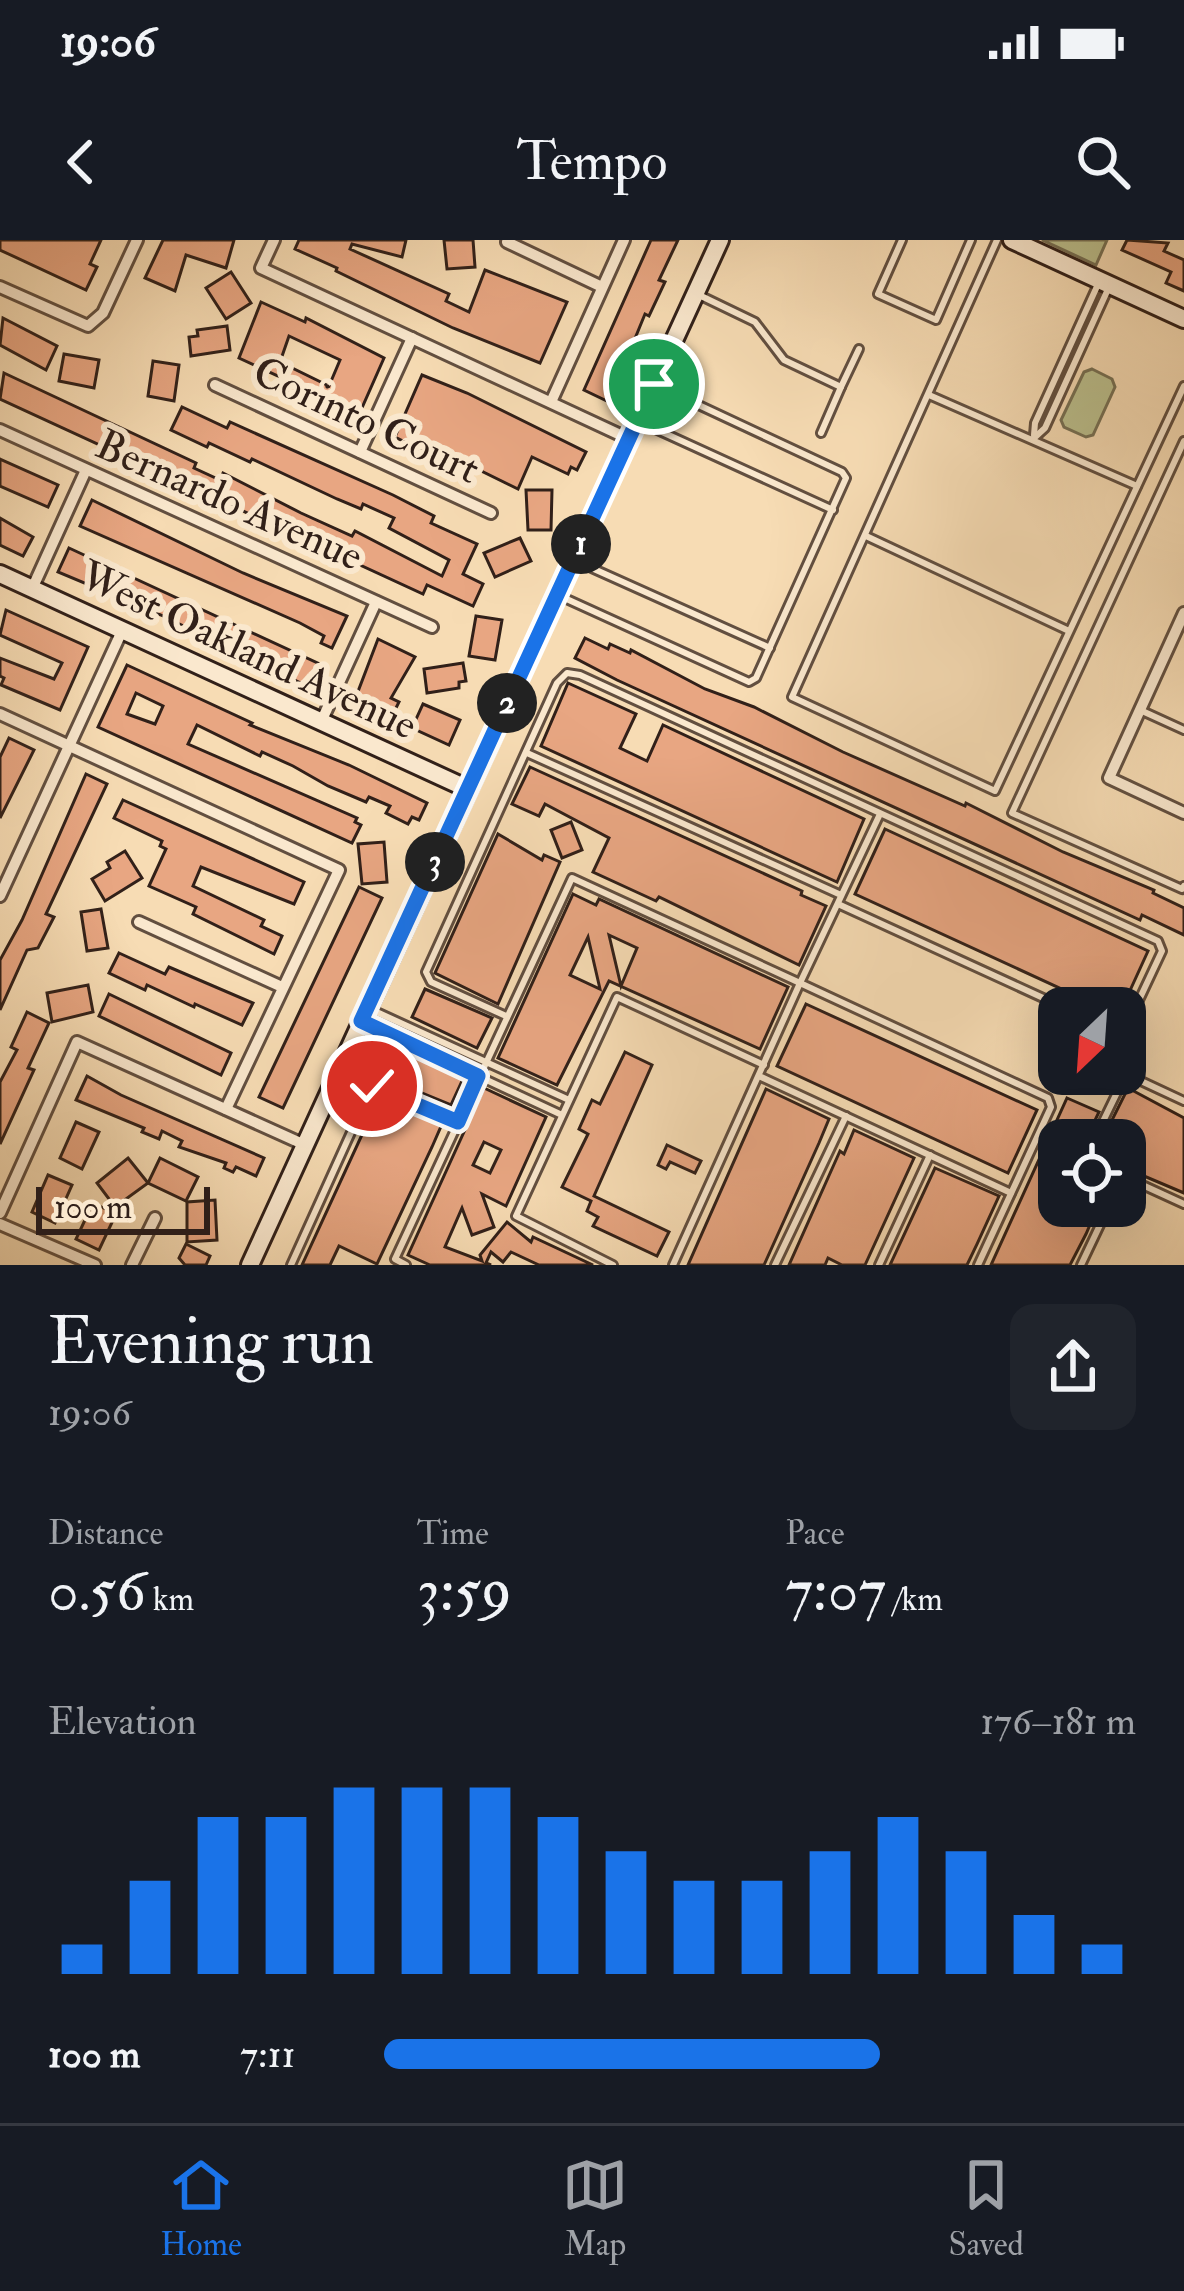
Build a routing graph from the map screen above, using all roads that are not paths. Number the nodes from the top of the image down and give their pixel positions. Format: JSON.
{"nodes":[{"id":1,"x":137,"y":240,"type":"edge"},
{"id":2,"x":274,"y":240,"type":"edge"},
{"id":3,"x":624,"y":240,"type":"edge"},
{"id":4,"x":720,"y":240,"type":"edge"},
{"id":5,"x":902,"y":240,"type":"edge"},
{"id":6,"x":971,"y":240,"type":"edge"},
{"id":7,"x":997,"y":240,"type":"edge"},
{"id":8,"x":1012,"y":240,"type":"edge"},
{"id":9,"x":507,"y":242,"type":"edge"},
{"id":10,"x":1105,"y":283,"type":"junction"},
{"id":11,"x":0,"y":286,"type":"edge"},
{"id":12,"x":602,"y":287,"type":"junction"},
{"id":13,"x":695,"y":294,"type":"junction"},
{"id":14,"x":1082,"y":319,"type":"junction"},
{"id":15,"x":1184,"y":319,"type":"edge"},
{"id":16,"x":1092,"y":324,"type":"junction"},
{"id":17,"x":412,"y":338,"type":"junction"},
{"id":18,"x":860,"y":349,"type":"dead end"},
{"id":19,"x":1065,"y":356,"type":"junction"},
{"id":20,"x":1076,"y":361,"type":"junction"},
{"id":21,"x":654,"y":384,"type":"junction"},
{"id":22,"x":215,"y":385,"type":"dead end"},
{"id":23,"x":1184,"y":386,"type":"edge"},
{"id":24,"x":841,"y":387,"type":"junction"},
{"id":25,"x":929,"y":395,"type":"junction"},
{"id":26,"x":550,"y":402,"type":"junction"},
{"id":27,"x":0,"y":430,"type":"edge"},
{"id":28,"x":633,"y":430,"type":"junction"},
{"id":29,"x":821,"y":433,"type":"dead end"},
{"id":30,"x":1033,"y":439,"type":"junction"},
{"id":31,"x":1184,"y":441,"type":"edge"},
{"id":32,"x":360,"y":452,"type":"junction"},
{"id":33,"x":86,"y":470,"type":"junction"},
{"id":34,"x":1137,"y":486,"type":"junction"},
{"id":35,"x":833,"y":510,"type":"junction"},
{"id":36,"x":491,"y":513,"type":"dead end"},
{"id":37,"x":866,"y":536,"type":"junction"},
{"id":38,"x":573,"y":560,"type":"junction"},
{"id":39,"x":0,"y":574,"type":"edge"},
{"id":40,"x":32,"y":589,"type":"junction"},
{"id":41,"x":557,"y":595,"type":"junction"},
{"id":42,"x":376,"y":602,"type":"junction"},
{"id":43,"x":1184,"y":613,"type":"edge"},
{"id":44,"x":432,"y":627,"type":"dead end"},
{"id":45,"x":122,"y":631,"type":"junction"},
{"id":46,"x":1070,"y":631,"type":"junction"},
{"id":47,"x":1170,"y":645,"type":"junction"},
{"id":48,"x":770,"y":648,"type":"junction"},
{"id":49,"x":1184,"y":652,"type":"edge"},
{"id":50,"x":1140,"y":710,"type":"junction"},
{"id":51,"x":0,"y":714,"type":"edge"},
{"id":52,"x":321,"y":722,"type":"junction"},
{"id":53,"x":1184,"y":730,"type":"edge"},
{"id":54,"x":69,"y":747,"type":"junction"},
{"id":55,"x":527,"y":753,"type":"junction"},
{"id":56,"x":468,"y":789,"type":"junction"},
{"id":57,"x":1184,"y":813,"type":"edge"},
{"id":58,"x":880,"y":814,"type":"junction"},
{"id":59,"x":1184,"y":886,"type":"edge"},
{"id":60,"x":0,"y":896,"type":"edge"},
{"id":61,"x":840,"y":900,"type":"junction"},
{"id":62,"x":139,"y":922,"type":"dead end"},
{"id":63,"x":800,"y":983,"type":"junction"},
{"id":64,"x":282,"y":987,"type":"junction"},
{"id":65,"x":1145,"y":987,"type":"edge"},
{"id":66,"x":1038,"y":995,"type":"edge"},
{"id":67,"x":364,"y":1014,"type":"junction"},
{"id":68,"x":506,"y":1016,"type":"junction"},
{"id":69,"x":485,"y":1062,"type":"junction"},
{"id":70,"x":764,"y":1065,"type":"junction"},
{"id":71,"x":478,"y":1076,"type":"junction"},
{"id":72,"x":759,"y":1076,"type":"junction"},
{"id":73,"x":1146,"y":1083,"type":"edge"},
{"id":74,"x":569,"y":1100,"type":"junction"},
{"id":75,"x":1184,"y":1101,"type":"edge"},
{"id":76,"x":226,"y":1109,"type":"junction"},
{"id":77,"x":562,"y":1114,"type":"junction"},
{"id":78,"x":846,"y":1116,"type":"junction"},
{"id":79,"x":458,"y":1122,"type":"junction"},
{"id":80,"x":305,"y":1145,"type":"junction"},
{"id":81,"x":930,"y":1155,"type":"junction"},
{"id":82,"x":1146,"y":1187,"type":"edge"},
{"id":83,"x":1011,"y":1192,"type":"junction"},
{"id":84,"x":1184,"y":1204,"type":"edge"},
{"id":85,"x":0,"y":1213,"type":"edge"},
{"id":86,"x":154,"y":1218,"type":"dead end"},
{"id":87,"x":0,"y":1224,"type":"edge"},
{"id":88,"x":1099,"y":1227,"type":"edge"},
{"id":89,"x":95,"y":1265,"type":"edge"},
{"id":90,"x":132,"y":1265,"type":"edge"},
{"id":91,"x":250,"y":1265,"type":"edge"},
{"id":92,"x":291,"y":1265,"type":"edge"},
{"id":93,"x":406,"y":1265,"type":"edge"},
{"id":94,"x":614,"y":1265,"type":"edge"},
{"id":95,"x":673,"y":1265,"type":"edge"},
{"id":96,"x":775,"y":1265,"type":"edge"},
{"id":97,"x":879,"y":1265,"type":"edge"},
{"id":98,"x":978,"y":1265,"type":"edge"},
{"id":99,"x":1081,"y":1265,"type":"edge"}],
"edges":[{"from":1,"to":11,"type":"street"},
{"from":2,"to":17,"type":"street"},
{"from":3,"to":12,"type":"street"},
{"from":4,"to":13,"type":"street"},
{"from":5,"to":6,"type":"lane"},
{"from":7,"to":25,"type":"lane"},
{"from":8,"to":10,"type":"street"},
{"from":9,"to":12,"type":"street"},
{"from":10,"to":14,"type":"lane"},
{"from":10,"to":15,"type":"street"},
{"from":10,"to":16,"type":"lane"},
{"from":12,"to":26,"type":"street"},
{"from":13,"to":21,"type":"street"},
{"from":13,"to":24,"type":"lane"},
{"from":14,"to":16,"type":"lane"},
{"from":14,"to":19,"type":"lane"},
{"from":16,"to":20,"type":"lane"},
{"from":17,"to":26,"type":"street"},
{"from":17,"to":32,"type":"street"},
{"from":18,"to":24,"type":"lane"},
{"from":19,"to":20,"type":"lane"},
{"from":19,"to":30,"type":"lane"},
{"from":20,"to":30,"type":"lane"},
{"from":21,"to":28,"type":"street"},
{"from":21,"to":35,"type":"lane"},
{"from":22,"to":32,"type":"street","name":"Corinto Court"},
{"from":23,"to":34,"type":"lane"},
{"from":24,"to":29,"type":"lane"},
{"from":25,"to":30,"type":"lane"},
{"from":25,"to":37,"type":"lane"},
{"from":26,"to":28,"type":"street"},
{"from":27,"to":33,"type":"street","name":"Bernardo Avenue"},
{"from":28,"to":35,"type":"lane"},
{"from":28,"to":38,"type":"street"},
{"from":30,"to":34,"type":"lane"},
{"from":31,"to":59,"type":"lane"},
{"from":32,"to":36,"type":"street","name":"Corinto Court"},
{"from":33,"to":40,"type":"street"},
{"from":33,"to":42,"type":"street","name":"Bernardo Avenue"},
{"from":34,"to":46,"type":"lane"},
{"from":35,"to":48,"type":"lane"},
{"from":37,"to":46,"type":"lane"},
{"from":37,"to":46,"type":"lane"},
{"from":38,"to":41,"type":"street"},
{"from":38,"to":48,"type":"lane"},
{"from":39,"to":40,"type":"street","name":"West Oakland Avenue"},
{"from":40,"to":45,"type":"street","name":"West Oakland Avenue"},
{"from":41,"to":48,"type":"lane"},
{"from":41,"to":56,"type":"street"},
{"from":42,"to":44,"type":"street","name":"Bernardo Avenue"},
{"from":42,"to":52,"type":"street"},
{"from":43,"to":47,"type":"street"},
{"from":45,"to":52,"type":"street","name":"West Oakland Avenue"},
{"from":45,"to":54,"type":"street"},
{"from":47,"to":49,"type":"street"},
{"from":47,"to":50,"type":"street"},
{"from":50,"to":53,"type":"lane"},
{"from":50,"to":57,"type":"street"},
{"from":51,"to":54,"type":"street"},
{"from":52,"to":56,"type":"street","name":"West Oakland Avenue"},
{"from":54,"to":60,"type":"street"},
{"from":54,"to":64,"type":"street"},
{"from":55,"to":58,"type":"lane"},
{"from":55,"to":61,"type":"lane"},
{"from":55,"to":68,"type":"lane"},
{"from":56,"to":67,"type":"street"},
{"from":58,"to":61,"type":"lane"},
{"from":58,"to":65,"type":"lane"},
{"from":61,"to":63,"type":"lane"},
{"from":61,"to":66,"type":"lane"},
{"from":62,"to":64,"type":"street"},
{"from":63,"to":68,"type":"lane"},
{"from":63,"to":70,"type":"lane"},
{"from":63,"to":83,"type":"lane"},
{"from":64,"to":76,"type":"street"},
{"from":67,"to":69,"type":"lane"},
{"from":67,"to":71,"type":"lane"},
{"from":67,"to":80,"type":"street"},
{"from":68,"to":69,"type":"lane"},
{"from":69,"to":71,"type":"lane"},
{"from":69,"to":74,"type":"lane"},
{"from":70,"to":72,"type":"lane"},
{"from":70,"to":74,"type":"lane"},
{"from":71,"to":77,"type":"lane"},
{"from":71,"to":79,"type":"lane"},
{"from":72,"to":78,"type":"lane"},
{"from":72,"to":95,"type":"lane"},
{"from":73,"to":75,"type":"lane"},
{"from":74,"to":77,"type":"lane"},
{"from":76,"to":80,"type":"street"},
{"from":76,"to":85,"type":"street"},
{"from":77,"to":94,"type":"lane"},
{"from":78,"to":81,"type":"lane"},
{"from":78,"to":96,"type":"lane"},
{"from":79,"to":92,"type":"lane"},
{"from":79,"to":93,"type":"lane"},
{"from":80,"to":91,"type":"street"},
{"from":81,"to":83,"type":"lane"},
{"from":81,"to":97,"type":"lane"},
{"from":82,"to":84,"type":"lane"},
{"from":83,"to":98,"type":"lane"},
{"from":86,"to":90,"type":"street"},
{"from":87,"to":89,"type":"street"},
{"from":88,"to":99,"type":"lane"}]}
